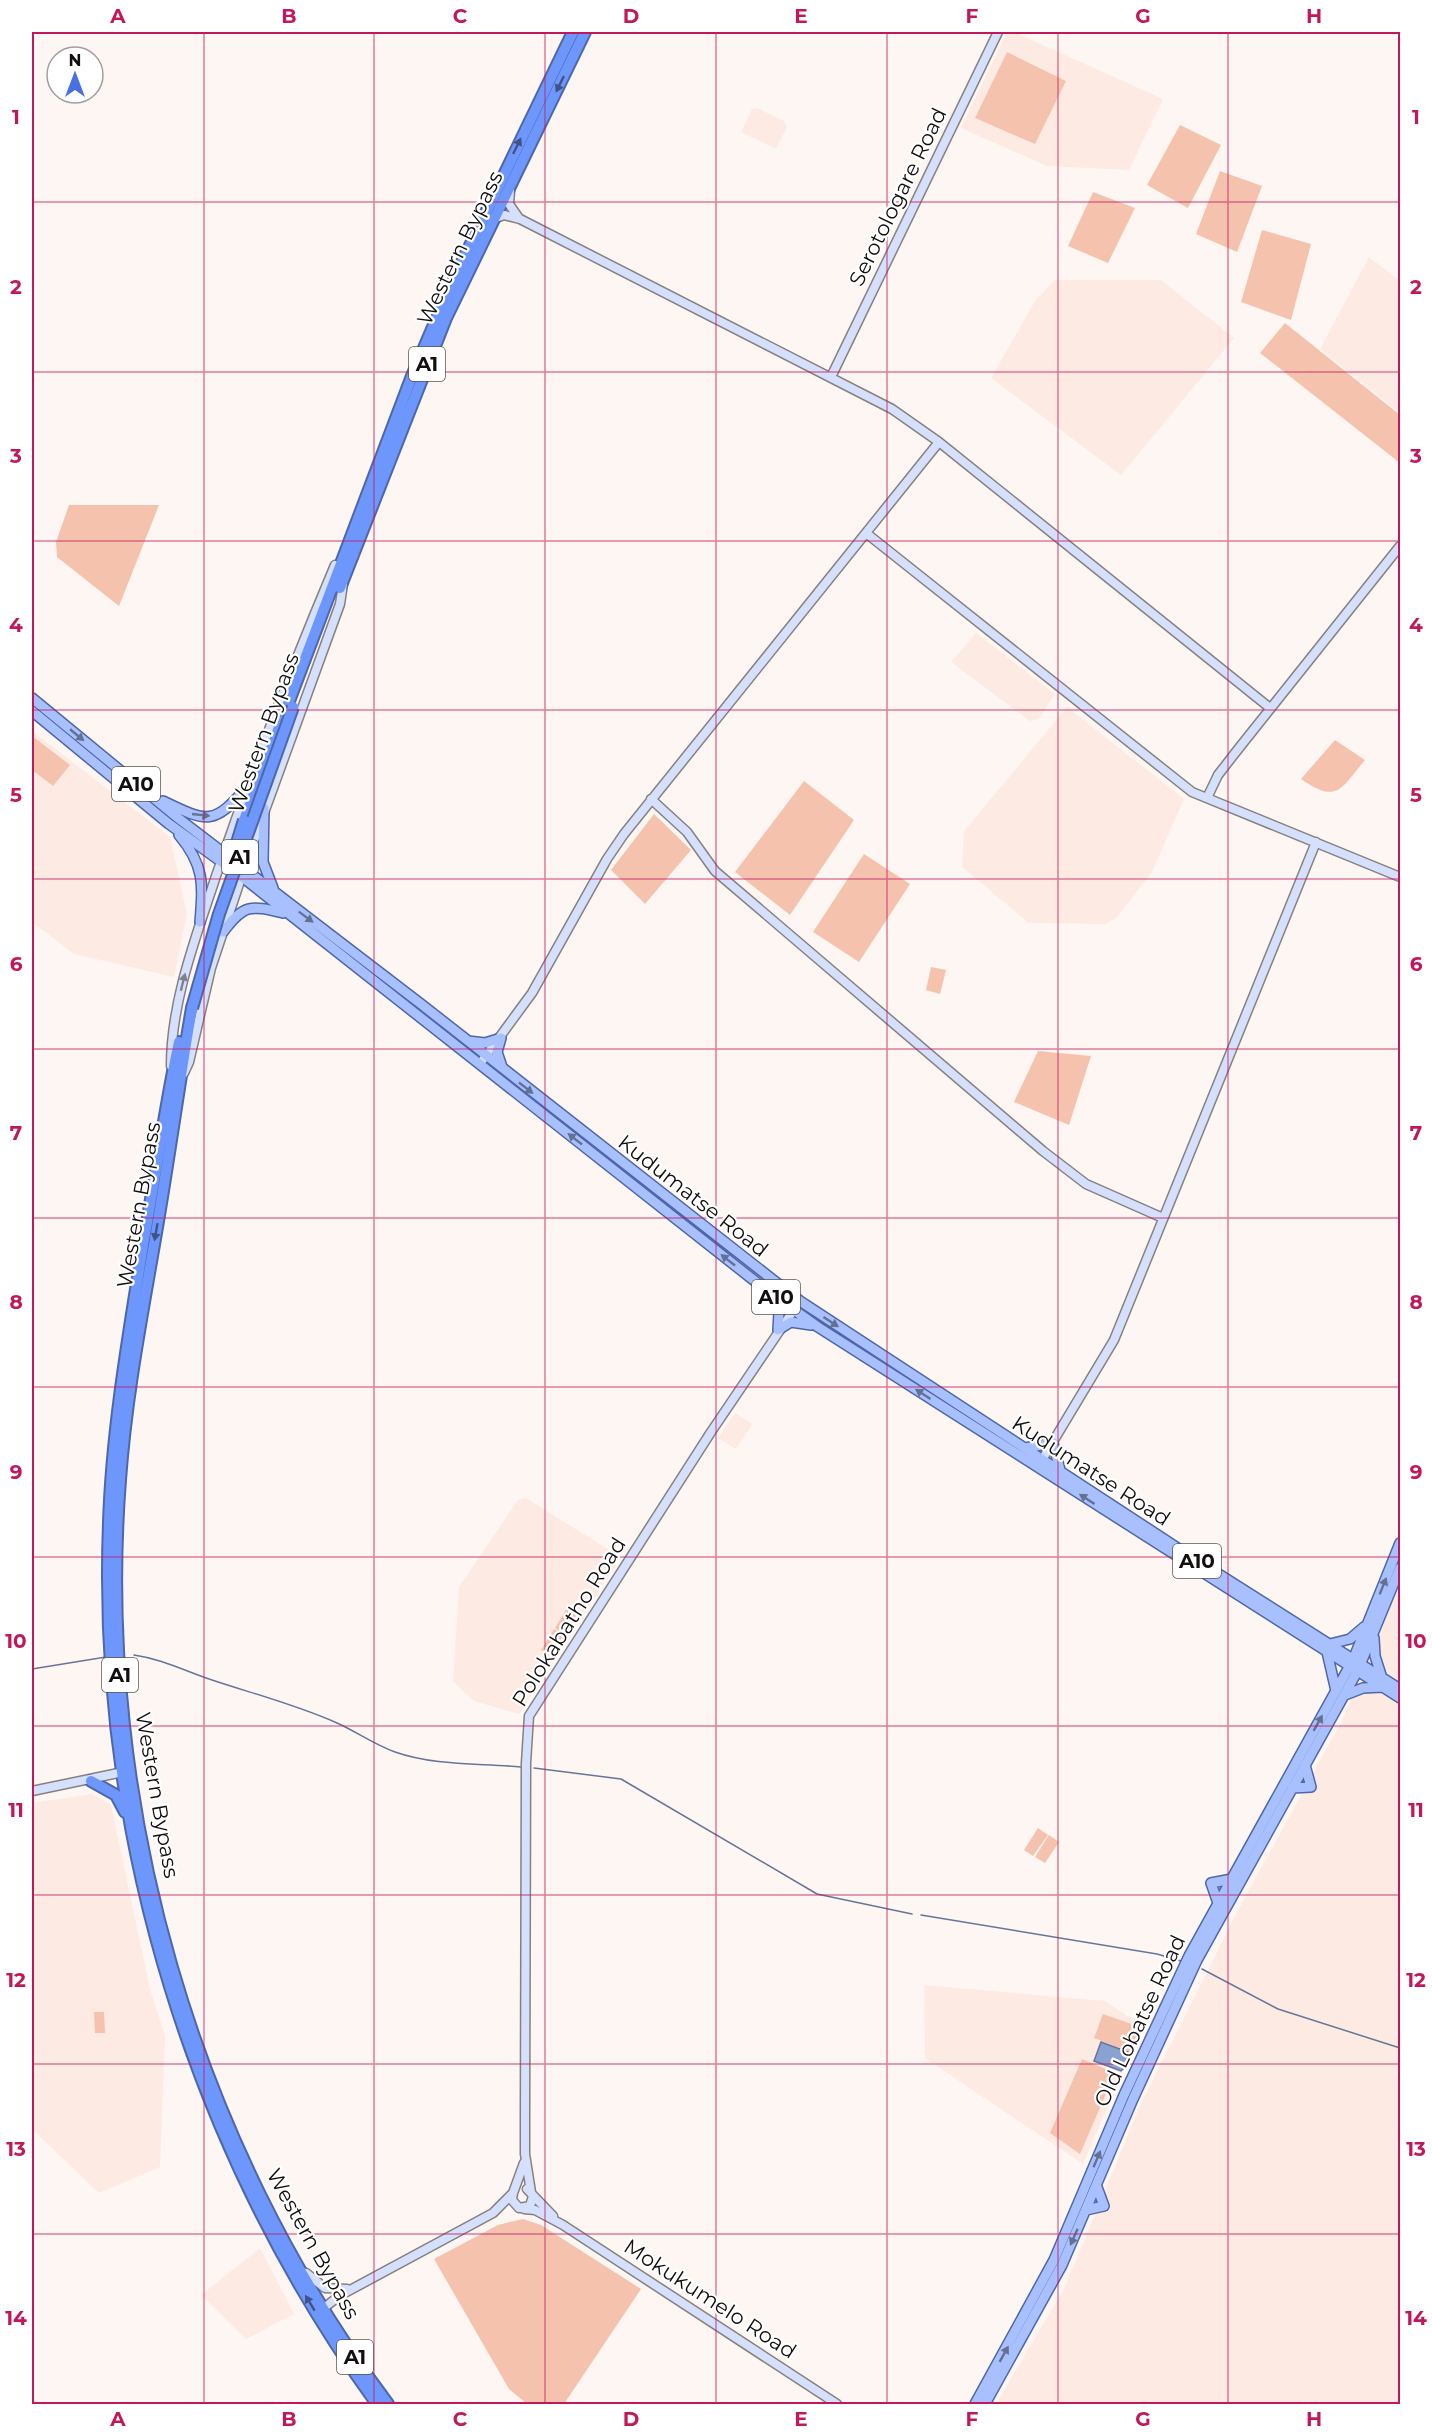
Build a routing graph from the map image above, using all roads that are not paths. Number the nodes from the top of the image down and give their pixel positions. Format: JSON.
{"nodes":[{"id":1,"x":573,"y":32,"type":"edge"},
{"id":2,"x":585,"y":32,"type":"edge"},
{"id":3,"x":998,"y":32,"type":"edge"},
{"id":4,"x":515,"y":177,"type":"junction"},
{"id":5,"x":493,"y":219,"type":"junction"},
{"id":6,"x":520,"y":219,"type":"junction"},
{"id":7,"x":831,"y":377,"type":"junction"},
{"id":8,"x":939,"y":442,"type":"junction"},
{"id":9,"x":353,"y":530,"type":"junction"},
{"id":10,"x":866,"y":533,"type":"junction"},
{"id":11,"x":1401,"y":546,"type":"edge"},
{"id":12,"x":343,"y":580,"type":"junction"},
{"id":13,"x":32,"y":698,"type":"edge"},
{"id":14,"x":1270,"y":708,"type":"junction"},
{"id":15,"x":32,"y":711,"type":"edge"},
{"id":16,"x":247,"y":787,"type":"junction"},
{"id":17,"x":148,"y":793,"type":"junction"},
{"id":18,"x":1207,"y":798,"type":"junction"},
{"id":19,"x":651,"y":799,"type":"junction"},
{"id":20,"x":264,"y":808,"type":"junction"},
{"id":21,"x":169,"y":824,"type":"junction"},
{"id":22,"x":233,"y":829,"type":"junction"},
{"id":23,"x":254,"y":839,"type":"junction"},
{"id":24,"x":1316,"y":842,"type":"junction"},
{"id":25,"x":223,"y":857,"type":"junction"},
{"id":26,"x":243,"y":872,"type":"junction"},
{"id":27,"x":1401,"y":877,"type":"edge"},
{"id":28,"x":276,"y":894,"type":"junction"},
{"id":29,"x":208,"y":899,"type":"junction"},
{"id":30,"x":232,"y":906,"type":"junction"},
{"id":31,"x":285,"y":913,"type":"junction"},
{"id":32,"x":200,"y":922,"type":"junction"},
{"id":33,"x":223,"y":932,"type":"junction"},
{"id":34,"x":189,"y":1008,"type":"junction"},
{"id":35,"x":462,"y":1038,"type":"junction"},
{"id":36,"x":501,"y":1038,"type":"junction"},
{"id":37,"x":483,"y":1060,"type":"junction"},
{"id":38,"x":505,"y":1071,"type":"junction"},
{"id":39,"x":175,"y":1083,"type":"junction"},
{"id":40,"x":1163,"y":1218,"type":"junction"},
{"id":41,"x":770,"y":1293,"type":"junction"},
{"id":42,"x":797,"y":1305,"type":"junction"},
{"id":43,"x":818,"y":1327,"type":"junction"},
{"id":44,"x":778,"y":1330,"type":"junction"},
{"id":45,"x":1053,"y":1443,"type":"junction"},
{"id":46,"x":1025,"y":1448,"type":"junction"},
{"id":47,"x":1040,"y":1464,"type":"junction"},
{"id":48,"x":1060,"y":1470,"type":"junction"},
{"id":49,"x":1401,"y":1543,"type":"edge"},
{"id":50,"x":1401,"y":1568,"type":"edge"},
{"id":51,"x":1367,"y":1623,"type":"junction"},
{"id":52,"x":1375,"y":1632,"type":"junction"},
{"id":53,"x":1329,"y":1648,"type":"junction"},
{"id":54,"x":1355,"y":1665,"type":"junction"},
{"id":55,"x":1382,"y":1683,"type":"junction"},
{"id":56,"x":1401,"y":1689,"type":"edge"},
{"id":57,"x":1340,"y":1693,"type":"junction"},
{"id":58,"x":1401,"y":1698,"type":"edge"},
{"id":59,"x":1305,"y":1765,"type":"junction"},
{"id":60,"x":126,"y":1775,"type":"junction"},
{"id":61,"x":78,"y":1781,"type":"junction"},
{"id":62,"x":91,"y":1781,"type":"junction"},
{"id":63,"x":1292,"y":1788,"type":"junction"},
{"id":64,"x":32,"y":1791,"type":"edge"},
{"id":65,"x":136,"y":1853,"type":"junction"},
{"id":66,"x":1232,"y":1879,"type":"junction"},
{"id":67,"x":1218,"y":1903,"type":"junction"},
{"id":68,"x":525,"y":2154,"type":"junction"},
{"id":69,"x":1093,"y":2183,"type":"junction"},
{"id":70,"x":513,"y":2193,"type":"junction"},
{"id":71,"x":532,"y":2194,"type":"junction"},
{"id":72,"x":1092,"y":2197,"type":"junction"},
{"id":73,"x":1080,"y":2199,"type":"junction"},
{"id":74,"x":522,"y":2209,"type":"junction"},
{"id":75,"x":1086,"y":2210,"type":"junction"},
{"id":76,"x":493,"y":2213,"type":"junction"},
{"id":77,"x":563,"y":2225,"type":"junction"},
{"id":78,"x":301,"y":2269,"type":"junction"},
{"id":79,"x":354,"y":2288,"type":"junction"},
{"id":80,"x":324,"y":2308,"type":"junction"},
{"id":81,"x":377,"y":2404,"type":"edge"},
{"id":82,"x":388,"y":2404,"type":"edge"},
{"id":83,"x":837,"y":2404,"type":"edge"},
{"id":84,"x":975,"y":2404,"type":"edge"},
{"id":85,"x":985,"y":2404,"type":"edge"}],
"edges":[{"from":9,"to":1,"type":"highway","name":"Western Bypass","number":"A1","one_way":true},
{"from":2,"to":4,"type":"highway","name":"Western Bypass","number":"A1","one_way":true},
{"from":3,"to":7,"type":"street","name":"Serotologare Road"},
{"from":4,"to":5,"type":"highway","name":"Western Bypass","number":"A1"},
{"from":4,"to":6,"type":"street"},
{"from":5,"to":6,"type":"street"},
{"from":5,"to":12,"type":"highway","name":"Western Bypass","number":"A1"},
{"from":6,"to":7,"type":"street"},
{"from":7,"to":8,"type":"street"},
{"from":8,"to":10,"type":"street"},
{"from":8,"to":14,"type":"street"},
{"from":9,"to":16,"type":"street"},
{"from":9,"to":34,"type":"highway","name":"Western Bypass","number":"A1","bridge":true},
{"from":10,"to":18,"type":"street"},
{"from":10,"to":19,"type":"street"},
{"from":11,"to":14,"type":"street"},
{"from":12,"to":20,"type":"street"},
{"from":12,"to":34,"type":"highway","name":"Western Bypass","number":"A1","bridge":true},
{"from":13,"to":17,"type":"main road","name":"Kudumatse Road","number":"A10","one_way":true},
{"from":14,"to":18,"type":"street"},
{"from":15,"to":21,"type":"main road","name":"Kudumatse Road","number":"A10"},
{"from":17,"to":16,"type":"main road","one_way":true},
{"from":16,"to":22,"type":"street"},
{"from":17,"to":25,"type":"main road","name":"Kudumatse Road","number":"A10"},
{"from":18,"to":24,"type":"street"},
{"from":19,"to":36,"type":"street"},
{"from":19,"to":40,"type":"street"},
{"from":20,"to":23,"type":"street"},
{"from":20,"to":28,"type":"main road"},
{"from":21,"to":25,"type":"main road","name":"Kudumatse Road","number":"A10"},
{"from":21,"to":32,"type":"main road"},
{"from":22,"to":23,"type":"street"},
{"from":22,"to":25,"type":"street"},
{"from":23,"to":26,"type":"street"},
{"from":24,"to":27,"type":"street"},
{"from":24,"to":40,"type":"street"},
{"from":25,"to":26,"type":"main road","name":"Kudumatse Road","number":"A10"},
{"from":25,"to":29,"type":"street"},
{"from":26,"to":28,"type":"main road","name":"Kudumatse Road","number":"A10"},
{"from":26,"to":30,"type":"street"},
{"from":26,"to":31,"type":"main road","name":"Kudumatse Road","number":"A10"},
{"from":28,"to":35,"type":"main road","name":"Kudumatse Road","number":"A10","one_way":true},
{"from":29,"to":30,"type":"street"},
{"from":29,"to":32,"type":"street"},
{"from":30,"to":33,"type":"street"},
{"from":31,"to":33,"type":"main road"},
{"from":31,"to":37,"type":"main road","name":"Kudumatse Road","number":"A10"},
{"from":39,"to":32,"type":"street","one_way":true},
{"from":33,"to":39,"type":"street"},
{"from":34,"to":39,"type":"highway","name":"Western Bypass","number":"A1"},
{"from":35,"to":36,"type":"main road"},
{"from":35,"to":37,"type":"main road","name":"Kudumatse Road","number":"A10"},
{"from":36,"to":37,"type":"street"},
{"from":36,"to":38,"type":"main road"},
{"from":37,"to":38,"type":"main road","name":"Kudumatse Road","number":"A10"},
{"from":41,"to":37,"type":"main road","name":"Kudumatse Road","number":"A10","one_way":true},
{"from":38,"to":42,"type":"main road","name":"Kudumatse Road","number":"A10","one_way":true},
{"from":39,"to":60,"type":"highway","name":"Western Bypass","number":"A1"},
{"from":40,"to":45,"type":"street"},
{"from":41,"to":42,"type":"main road","name":"Kudumatse Road","number":"A10"},
{"from":41,"to":44,"type":"main road"},
{"from":42,"to":43,"type":"main road","name":"Kudumatse Road","number":"A10"},
{"from":42,"to":44,"type":"street","name":"Polokabatho Road"},
{"from":42,"to":46,"type":"main road","name":"Kudumatse Road","number":"A10","one_way":true},
{"from":43,"to":44,"type":"main road"},
{"from":47,"to":43,"type":"main road","name":"Kudumatse Road","number":"A10","one_way":true},
{"from":44,"to":68,"type":"street","name":"Polokabatho Road"},
{"from":45,"to":46,"type":"main road"},
{"from":45,"to":47,"type":"street"},
{"from":45,"to":48,"type":"main road"},
{"from":46,"to":47,"type":"main road","name":"Kudumatse Road","number":"A10"},
{"from":47,"to":48,"type":"main road","name":"Kudumatse Road","number":"A10"},
{"from":53,"to":47,"type":"main road","name":"Kudumatse Road","number":"A10","one_way":true},
{"from":48,"to":53,"type":"main road","name":"Kudumatse Road","number":"A10"},
{"from":51,"to":49,"type":"main road","one_way":true},
{"from":50,"to":52,"type":"main road"},
{"from":51,"to":53,"type":"main road"},
{"from":51,"to":54,"type":"main road"},
{"from":52,"to":54,"type":"main road"},
{"from":52,"to":55,"type":"main road"},
{"from":53,"to":54,"type":"main road","name":"Kudumatse Road","number":"A10"},
{"from":53,"to":57,"type":"main road"},
{"from":54,"to":55,"type":"main road","name":"Kudumatse Road","number":"A10"},
{"from":54,"to":57,"type":"main road"},
{"from":55,"to":56,"type":"main road","name":"Kudumatse Road","number":"A10"},
{"from":55,"to":57,"type":"main road"},
{"from":55,"to":58,"type":"main road","name":"Kudumatse Road","number":"A10"},
{"from":57,"to":59,"type":"main road","name":"Old Lobatse Road"},
{"from":66,"to":57,"type":"main road","name":"Old Lobatse Road","one_way":true},
{"from":59,"to":63,"type":"main road","name":"Old Lobatse Road"},
{"from":59,"to":63,"type":"main road"},
{"from":60,"to":61,"type":"street"},
{"from":60,"to":62,"type":"street"},
{"from":60,"to":65,"type":"highway","name":"Western Bypass","number":"A1"},
{"from":60,"to":78,"type":"highway","name":"Western Bypass","number":"A1"},
{"from":61,"to":62,"type":"street"},
{"from":61,"to":64,"type":"street"},
{"from":62,"to":65,"type":"highway"},
{"from":63,"to":69,"type":"main road","name":"Old Lobatse Road"},
{"from":81,"to":65,"type":"highway","name":"Western Bypass","number":"A1","one_way":true},
{"from":66,"to":67,"type":"main road","name":"Old Lobatse Road"},
{"from":66,"to":67,"type":"main road"},
{"from":69,"to":67,"type":"main road","name":"Old Lobatse Road","one_way":true},
{"from":68,"to":70,"type":"street"},
{"from":68,"to":71,"type":"street"},
{"from":69,"to":72,"type":"main road"},
{"from":69,"to":73,"type":"main road","name":"Old Lobatse Road"},
{"from":69,"to":75,"type":"main road"},
{"from":70,"to":71,"type":"street"},
{"from":70,"to":74,"type":"street"},
{"from":70,"to":76,"type":"street"},
{"from":71,"to":74,"type":"street"},
{"from":71,"to":77,"type":"street"},
{"from":72,"to":73,"type":"main road"},
{"from":72,"to":75,"type":"main road"},
{"from":84,"to":73,"type":"main road","name":"Old Lobatse Road","one_way":true},
{"from":74,"to":76,"type":"street"},
{"from":74,"to":77,"type":"street"},
{"from":75,"to":85,"type":"main road","one_way":true},
{"from":76,"to":79,"type":"street"},
{"from":77,"to":83,"type":"street","name":"Mokukumelo Road"},
{"from":78,"to":79,"type":"street"},
{"from":78,"to":80,"type":"highway","name":"Western Bypass","number":"A1"},
{"from":79,"to":80,"type":"street"},
{"from":80,"to":82,"type":"highway","name":"Western Bypass","number":"A1"}]}
